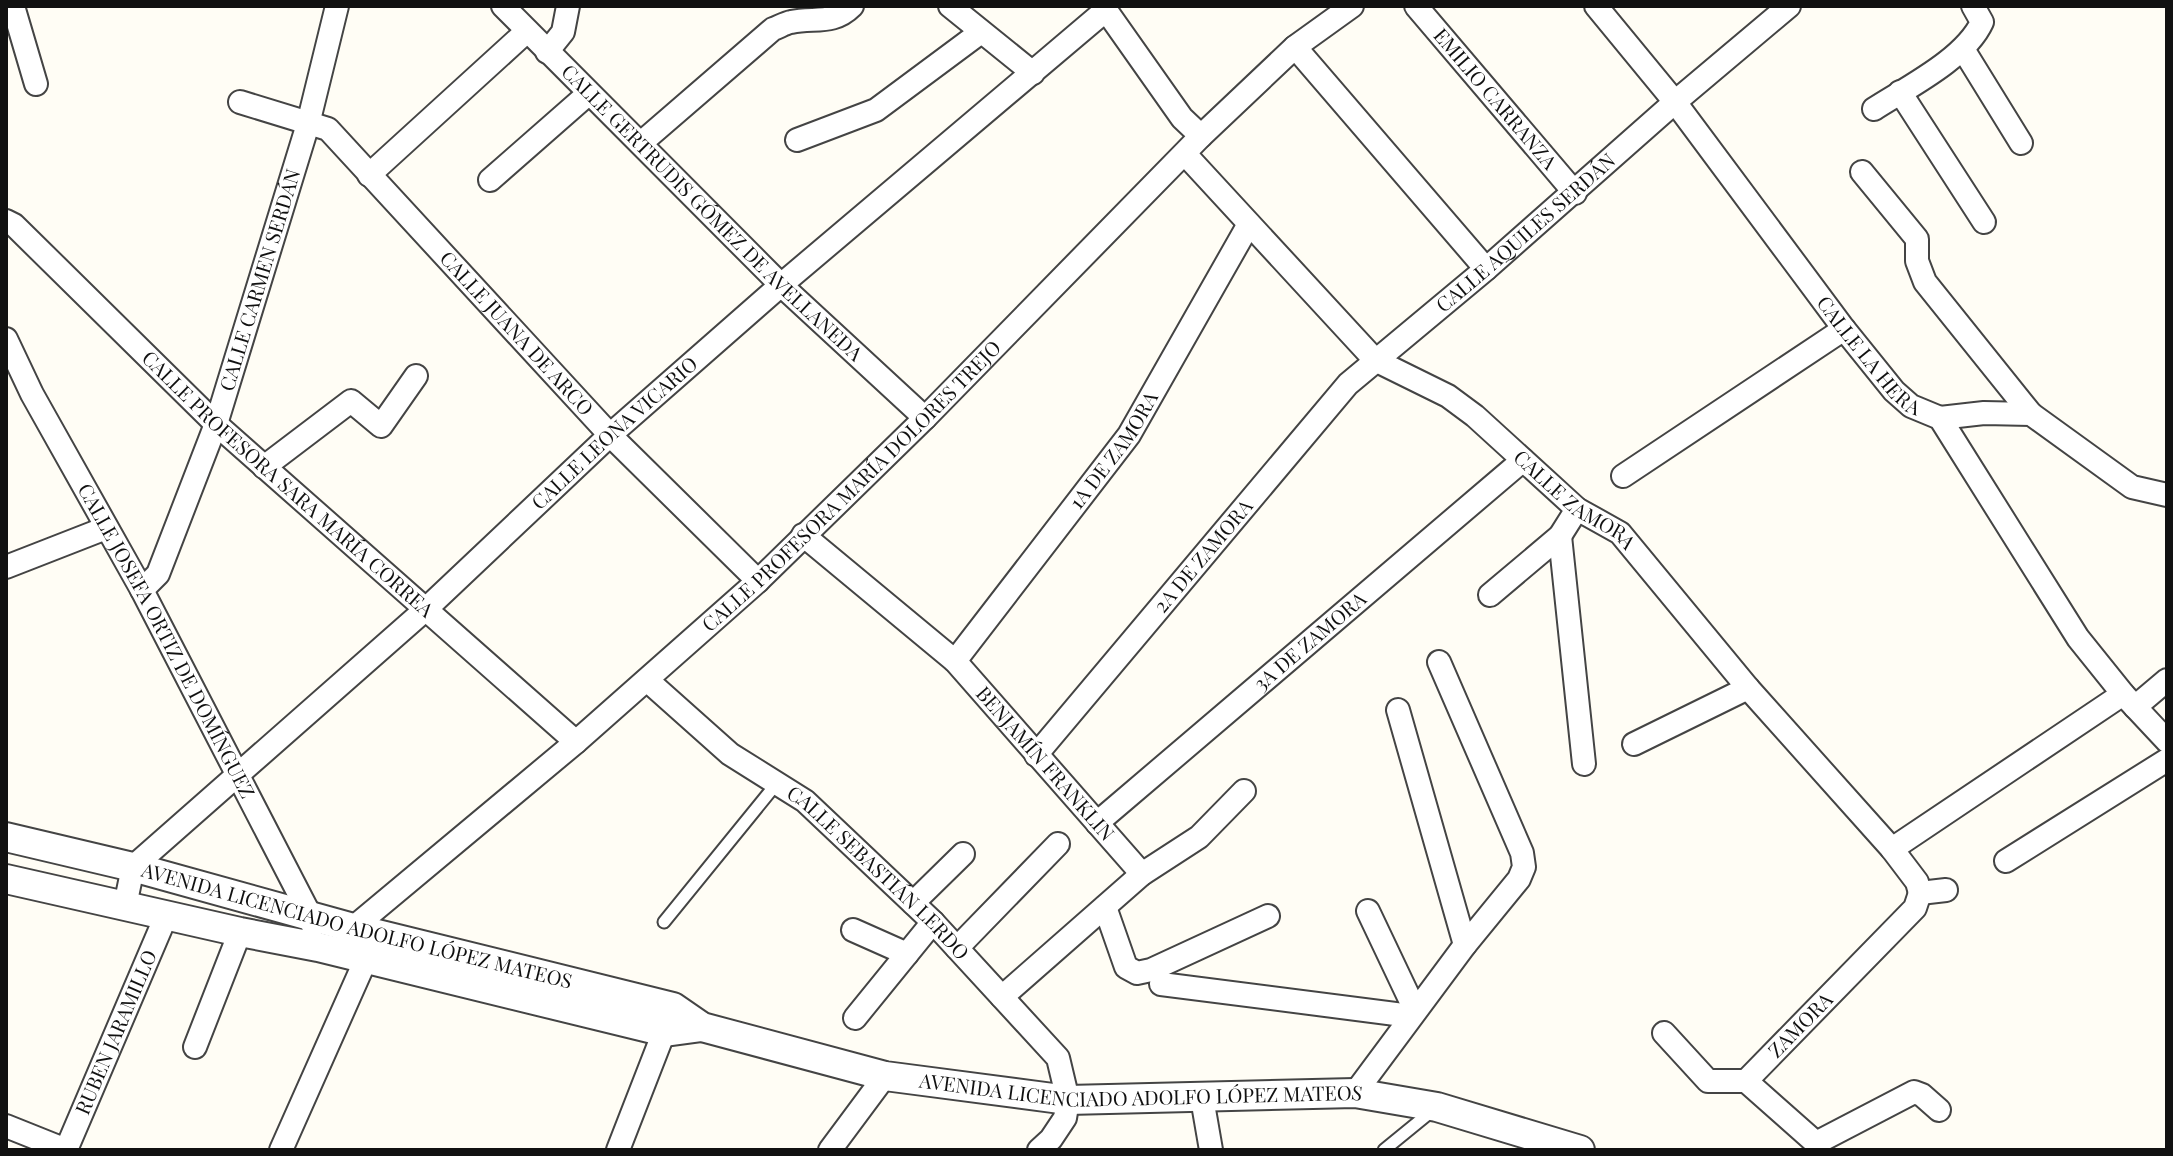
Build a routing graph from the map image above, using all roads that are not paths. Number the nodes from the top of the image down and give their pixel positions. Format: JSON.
{"nodes":[{"id":1,"x":13,"y":6,"type":"edge"},
{"id":2,"x":337,"y":6,"type":"edge"},
{"id":3,"x":503,"y":6,"type":"edge"},
{"id":4,"x":568,"y":6,"type":"edge"},
{"id":5,"x":852,"y":6,"type":"edge"},
{"id":6,"x":950,"y":6,"type":"edge"},
{"id":7,"x":1352,"y":6,"type":"edge"},
{"id":8,"x":1416,"y":6,"type":"edge"},
{"id":9,"x":1596,"y":6,"type":"edge"},
{"id":10,"x":1973,"y":6,"type":"edge"},
{"id":11,"x":1104,"y":8,"type":"edge"},
{"id":12,"x":1776,"y":9,"type":"edge"},
{"id":13,"x":527,"y":31,"type":"junction"},
{"id":14,"x":981,"y":32,"type":"junction"},
{"id":15,"x":1295,"y":47,"type":"junction"},
{"id":16,"x":1963,"y":49,"type":"junction"},
{"id":17,"x":547,"y":52,"type":"junction"},
{"id":18,"x":1033,"y":73,"type":"junction"},
{"id":19,"x":36,"y":84,"type":"dead end"},
{"id":20,"x":1900,"y":92,"type":"junction"},
{"id":21,"x":588,"y":94,"type":"junction"},
{"id":22,"x":240,"y":102,"type":"dead end"},
{"id":23,"x":1675,"y":102,"type":"junction"},
{"id":24,"x":1874,"y":109,"type":"dead end"},
{"id":25,"x":308,"y":124,"type":"junction"},
{"id":26,"x":1201,"y":136,"type":"junction"},
{"id":27,"x":797,"y":140,"type":"dead end"},
{"id":28,"x":641,"y":143,"type":"junction"},
{"id":29,"x":2021,"y":143,"type":"dead end"},
{"id":30,"x":1185,"y":154,"type":"junction"},
{"id":31,"x":1862,"y":172,"type":"dead end"},
{"id":32,"x":369,"y":175,"type":"junction"},
{"id":33,"x":490,"y":180,"type":"dead end"},
{"id":34,"x":1575,"y":193,"type":"junction"},
{"id":35,"x":6,"y":221,"type":"edge"},
{"id":36,"x":1984,"y":222,"type":"dead end"},
{"id":37,"x":1249,"y":224,"type":"junction"},
{"id":38,"x":1486,"y":269,"type":"junction"},
{"id":39,"x":781,"y":285,"type":"junction"},
{"id":40,"x":1844,"y":329,"type":"junction"},
{"id":41,"x":6,"y":339,"type":"edge"},
{"id":42,"x":1375,"y":360,"type":"junction"},
{"id":43,"x":416,"y":376,"type":"dead end"},
{"id":44,"x":2031,"y":414,"type":"junction"},
{"id":45,"x":925,"y":418,"type":"junction"},
{"id":46,"x":1940,"y":418,"type":"junction"},
{"id":47,"x":216,"y":424,"type":"junction"},
{"id":48,"x":610,"y":435,"type":"junction"},
{"id":49,"x":1523,"y":460,"type":"junction"},
{"id":50,"x":264,"y":467,"type":"junction"},
{"id":51,"x":1623,"y":476,"type":"dead end"},
{"id":52,"x":2167,"y":495,"type":"edge"},
{"id":53,"x":1577,"y":509,"type":"junction"},
{"id":54,"x":106,"y":528,"type":"junction"},
{"id":55,"x":803,"y":535,"type":"junction"},
{"id":56,"x":1560,"y":536,"type":"junction"},
{"id":57,"x":6,"y":567,"type":"edge"},
{"id":58,"x":758,"y":581,"type":"junction"},
{"id":59,"x":142,"y":590,"type":"junction"},
{"id":60,"x":1490,"y":595,"type":"dead end"},
{"id":61,"x":426,"y":609,"type":"junction"},
{"id":62,"x":955,"y":661,"type":"junction"},
{"id":63,"x":1439,"y":662,"type":"dead end"},
{"id":64,"x":647,"y":680,"type":"junction"},
{"id":65,"x":2167,"y":680,"type":"edge"},
{"id":66,"x":1748,"y":688,"type":"junction"},
{"id":67,"x":2129,"y":700,"type":"junction"},
{"id":68,"x":1398,"y":710,"type":"dead end"},
{"id":69,"x":2167,"y":741,"type":"edge"},
{"id":70,"x":576,"y":742,"type":"junction"},
{"id":71,"x":1634,"y":744,"type":"dead end"},
{"id":72,"x":1036,"y":755,"type":"junction"},
{"id":73,"x":2167,"y":760,"type":"edge"},
{"id":74,"x":1584,"y":764,"type":"dead end"},
{"id":75,"x":238,"y":774,"type":"junction"},
{"id":76,"x":777,"y":783,"type":"junction"},
{"id":77,"x":1244,"y":791,"type":"dead end"},
{"id":78,"x":1097,"y":823,"type":"junction"},
{"id":79,"x":6,"y":837,"type":"edge"},
{"id":80,"x":1058,"y":844,"type":"dead end"},
{"id":81,"x":1892,"y":849,"type":"junction"},
{"id":82,"x":963,"y":854,"type":"dead end"},
{"id":83,"x":2006,"y":861,"type":"dead end"},
{"id":84,"x":133,"y":867,"type":"junction"},
{"id":85,"x":1142,"y":874,"type":"junction"},
{"id":86,"x":6,"y":879,"type":"edge"},
{"id":87,"x":1946,"y":890,"type":"dead end"},
{"id":88,"x":1920,"y":893,"type":"junction"},
{"id":89,"x":913,"y":903,"type":"junction"},
{"id":90,"x":125,"y":906,"type":"junction"},
{"id":91,"x":1105,"y":907,"type":"junction"},
{"id":92,"x":1368,"y":911,"type":"dead end"},
{"id":93,"x":310,"y":915,"type":"junction"},
{"id":94,"x":166,"y":916,"type":"junction"},
{"id":95,"x":1268,"y":916,"type":"dead end"},
{"id":96,"x":664,"y":922,"type":"dead end"},
{"id":97,"x":933,"y":922,"type":"junction"},
{"id":98,"x":853,"y":930,"type":"dead end"},
{"id":99,"x":240,"y":932,"type":"junction"},
{"id":100,"x":1465,"y":945,"type":"junction"},
{"id":101,"x":346,"y":947,"type":"junction"},
{"id":102,"x":957,"y":948,"type":"junction"},
{"id":103,"x":907,"y":954,"type":"junction"},
{"id":104,"x":1161,"y":984,"type":"dead end"},
{"id":105,"x":1002,"y":997,"type":"junction"},
{"id":106,"x":1413,"y":1013,"type":"junction"},
{"id":107,"x":855,"y":1018,"type":"dead end"},
{"id":108,"x":669,"y":1019,"type":"junction"},
{"id":109,"x":1664,"y":1033,"type":"dead end"},
{"id":110,"x":195,"y":1047,"type":"dead end"},
{"id":111,"x":885,"y":1076,"type":"junction"},
{"id":112,"x":1746,"y":1081,"type":"junction"},
{"id":113,"x":1355,"y":1093,"type":"junction"},
{"id":114,"x":1202,"y":1098,"type":"junction"},
{"id":115,"x":1068,"y":1100,"type":"junction"},
{"id":116,"x":1437,"y":1107,"type":"junction"},
{"id":117,"x":1939,"y":1110,"type":"dead end"},
{"id":118,"x":6,"y":1126,"type":"edge"},
{"id":119,"x":1814,"y":1146,"type":"edge"},
{"id":120,"x":288,"y":1147,"type":"edge"},
{"id":121,"x":1210,"y":1149,"type":"edge"},
{"id":122,"x":66,"y":1150,"type":"edge"},
{"id":123,"x":618,"y":1150,"type":"edge"},
{"id":124,"x":830,"y":1150,"type":"edge"},
{"id":125,"x":1039,"y":1150,"type":"edge"},
{"id":126,"x":1384,"y":1150,"type":"edge"},
{"id":127,"x":1580,"y":1150,"type":"edge"}],
"edges":[{"from":1,"to":19,"type":"street"},
{"from":2,"to":25,"type":"street","name":"CALLE CARMEN SERDÁN"},
{"from":3,"to":13,"type":"street","name":"CALLE GERTRUDIS GÓMEZ DE AVELLANEDA"},
{"from":4,"to":17,"type":"street"},
{"from":5,"to":28,"type":"street"},
{"from":6,"to":14,"type":"street"},
{"from":7,"to":15,"type":"street","name":"CALLE PROFESORA MARÍA DOLORES TREJO"},
{"from":8,"to":34,"type":"street","name":"EMILIO CARRANZA"},
{"from":9,"to":23,"type":"street","name":"CALLE LA HERA"},
{"from":10,"to":16,"type":"street"},
{"from":11,"to":18,"type":"street","name":"CALLE LEONA VICARIO"},
{"from":11,"to":26,"type":"street"},
{"from":12,"to":23,"type":"street","name":"CALLE AQUILES SERDÁN"},
{"from":13,"to":17,"type":"street","name":"CALLE GERTRUDIS GÓMEZ DE AVELLANEDA"},
{"from":13,"to":32,"type":"street"},
{"from":14,"to":18,"type":"street"},
{"from":14,"to":27,"type":"street"},
{"from":15,"to":26,"type":"street","name":"CALLE PROFESORA MARÍA DOLORES TREJO"},
{"from":15,"to":38,"type":"street"},
{"from":16,"to":20,"type":"street"},
{"from":16,"to":29,"type":"street"},
{"from":17,"to":21,"type":"street","name":"CALLE GERTRUDIS GÓMEZ DE AVELLANEDA"},
{"from":18,"to":39,"type":"street","name":"CALLE LEONA VICARIO"},
{"from":20,"to":24,"type":"street"},
{"from":20,"to":36,"type":"street"},
{"from":21,"to":28,"type":"street","name":"CALLE GERTRUDIS GÓMEZ DE AVELLANEDA"},
{"from":21,"to":33,"type":"street"},
{"from":22,"to":25,"type":"street","name":"CALLE JUANA DE ARCO"},
{"from":23,"to":34,"type":"street","name":"CALLE AQUILES SERDÁN"},
{"from":23,"to":40,"type":"street","name":"CALLE LA HERA"},
{"from":25,"to":32,"type":"street","name":"CALLE JUANA DE ARCO"},
{"from":25,"to":47,"type":"street","name":"CALLE CARMEN SERDÁN"},
{"from":26,"to":30,"type":"street","name":"CALLE PROFESORA MARÍA DOLORES TREJO"},
{"from":28,"to":39,"type":"street","name":"CALLE GERTRUDIS GÓMEZ DE AVELLANEDA"},
{"from":30,"to":37,"type":"street","name":"CALLE ZAMORA"},
{"from":30,"to":45,"type":"street","name":"CALLE PROFESORA MARÍA DOLORES TREJO"},
{"from":31,"to":44,"type":"street"},
{"from":32,"to":48,"type":"street","name":"CALLE JUANA DE ARCO"},
{"from":34,"to":38,"type":"street","name":"CALLE AQUILES SERDÁN"},
{"from":35,"to":47,"type":"street","name":"CALLE PROFESORA SARA MARÍA CORREA"},
{"from":37,"to":42,"type":"street","name":"CALLE ZAMORA"},
{"from":37,"to":62,"type":"street","name":"1A DE ZAMORA"},
{"from":38,"to":42,"type":"street","name":"CALLE AQUILES SERDÁN"},
{"from":39,"to":45,"type":"street","name":"CALLE GERTRUDIS GÓMEZ DE AVELLANEDA"},
{"from":39,"to":48,"type":"street","name":"CALLE LEONA VICARIO"},
{"from":40,"to":46,"type":"street","name":"CALLE LA HERA"},
{"from":40,"to":51,"type":"street"},
{"from":41,"to":54,"type":"street","name":"CALLE JOSEFA ORTIZ DE DOMÍNGUEZ"},
{"from":42,"to":49,"type":"street","name":"CALLE ZAMORA"},
{"from":42,"to":72,"type":"street","name":"2A DE ZAMORA"},
{"from":43,"to":50,"type":"street"},
{"from":44,"to":46,"type":"street"},
{"from":44,"to":52,"type":"street"},
{"from":45,"to":55,"type":"street","name":"CALLE PROFESORA MARÍA DOLORES TREJO"},
{"from":46,"to":67,"type":"street","name":"CALLE LA HERA"},
{"from":47,"to":50,"type":"street","name":"CALLE PROFESORA SARA MARÍA CORREA"},
{"from":47,"to":59,"type":"street","name":"CALLE CARMEN SERDÁN"},
{"from":48,"to":58,"type":"street","name":"CALLE JUANA DE ARCO"},
{"from":48,"to":61,"type":"street","name":"CALLE LEONA VICARIO"},
{"from":49,"to":53,"type":"street","name":"CALLE ZAMORA"},
{"from":49,"to":78,"type":"street","name":"3A DE ZAMORA"},
{"from":50,"to":61,"type":"street","name":"CALLE PROFESORA SARA MARÍA CORREA"},
{"from":53,"to":56,"type":"street"},
{"from":53,"to":66,"type":"street","name":"CALLE ZAMORA"},
{"from":54,"to":57,"type":"street"},
{"from":54,"to":59,"type":"street","name":"CALLE JOSEFA ORTIZ DE DOMÍNGUEZ"},
{"from":55,"to":58,"type":"street","name":"CALLE PROFESORA MARÍA DOLORES TREJO"},
{"from":55,"to":62,"type":"street","name":"BENJAMÍN FRANKLIN"},
{"from":56,"to":60,"type":"street"},
{"from":56,"to":74,"type":"street"},
{"from":58,"to":64,"type":"street","name":"CALLE PROFESORA MARÍA DOLORES TREJO"},
{"from":59,"to":75,"type":"street","name":"CALLE JOSEFA ORTIZ DE DOMÍNGUEZ"},
{"from":61,"to":70,"type":"street","name":"CALLE PROFESORA SARA MARÍA CORREA"},
{"from":61,"to":75,"type":"street","name":"CALLE LEONA VICARIO"},
{"from":62,"to":72,"type":"street","name":"BENJAMÍN FRANKLIN"},
{"from":63,"to":100,"type":"street"},
{"from":64,"to":70,"type":"street","name":"CALLE PROFESORA MARÍA DOLORES TREJO"},
{"from":64,"to":76,"type":"street","name":"CALLE SEBASTIÁN LERDO"},
{"from":65,"to":67,"type":"street"},
{"from":66,"to":71,"type":"street"},
{"from":66,"to":81,"type":"street","name":"CALLE ZAMORA"},
{"from":67,"to":69,"type":"street","name":"CALLE LA HERA"},
{"from":67,"to":81,"type":"street"},
{"from":68,"to":100,"type":"street"},
{"from":70,"to":101,"type":"street","name":"CALLE PROFESORA MARÍA DOLORES TREJO"},
{"from":72,"to":78,"type":"street","name":"BENJAMÍN FRANKLIN"},
{"from":73,"to":83,"type":"street"},
{"from":75,"to":84,"type":"street","name":"CALLE LEONA VICARIO"},
{"from":75,"to":93,"type":"street","name":"CALLE JOSEFA ORTIZ DE DOMÍNGUEZ"},
{"from":76,"to":89,"type":"street","name":"CALLE SEBASTIÁN LERDO"},
{"from":76,"to":96,"type":"lane"},
{"from":77,"to":85,"type":"street"},
{"from":78,"to":85,"type":"street","name":"BENJAMÍN FRANKLIN"},
{"from":79,"to":84,"type":"street","name":"AVENIDA LICENCIADO ADOLFO LÓPEZ MATEOS"},
{"from":80,"to":102,"type":"street"},
{"from":81,"to":88,"type":"street","name":"CALLE ZAMORA"},
{"from":82,"to":89,"type":"street"},
{"from":84,"to":90,"type":"street"},
{"from":84,"to":93,"type":"street","name":"AVENIDA LICENCIADO ADOLFO LÓPEZ MATEOS"},
{"from":85,"to":91,"type":"street"},
{"from":86,"to":90,"type":"street","name":"AVENIDA LICENCIADO ADOLFO LÓPEZ MATEOS"},
{"from":87,"to":88,"type":"street"},
{"from":88,"to":112,"type":"street","name":"ZAMORA"},
{"from":89,"to":97,"type":"street","name":"CALLE SEBASTIÁN LERDO"},
{"from":90,"to":94,"type":"street","name":"AVENIDA LICENCIADO ADOLFO LÓPEZ MATEOS"},
{"from":91,"to":95,"type":"street"},
{"from":91,"to":105,"type":"street"},
{"from":92,"to":106,"type":"street"},
{"from":93,"to":101,"type":"street","name":"AVENIDA LICENCIADO ADOLFO LÓPEZ MATEOS"},
{"from":93,"to":101,"type":"street","name":"CALLE JOSEFA ORTIZ DE DOMÍNGUEZ"},
{"from":94,"to":99,"type":"street","name":"AVENIDA LICENCIADO ADOLFO LÓPEZ MATEOS"},
{"from":94,"to":122,"type":"street","name":"RUBEN JARAMILLO"},
{"from":97,"to":102,"type":"street","name":"CALLE SEBASTIÁN LERDO"},
{"from":97,"to":103,"type":"street"},
{"from":98,"to":103,"type":"street"},
{"from":99,"to":101,"type":"street","name":"AVENIDA LICENCIADO ADOLFO LÓPEZ MATEOS"},
{"from":99,"to":110,"type":"street"},
{"from":100,"to":106,"type":"street"},
{"from":101,"to":108,"type":"street","name":"AVENIDA LICENCIADO ADOLFO LÓPEZ MATEOS"},
{"from":101,"to":120,"type":"street"},
{"from":102,"to":105,"type":"street","name":"CALLE SEBASTIÁN LERDO"},
{"from":103,"to":107,"type":"street"},
{"from":104,"to":106,"type":"street"},
{"from":105,"to":115,"type":"street","name":"CALLE SEBASTIÁN LERDO"},
{"from":106,"to":113,"type":"street"},
{"from":108,"to":111,"type":"street","name":"AVENIDA LICENCIADO ADOLFO LÓPEZ MATEOS"},
{"from":108,"to":123,"type":"street"},
{"from":109,"to":112,"type":"street"},
{"from":111,"to":115,"type":"street","name":"AVENIDA LICENCIADO ADOLFO LÓPEZ MATEOS"},
{"from":111,"to":124,"type":"street"},
{"from":112,"to":119,"type":"street"},
{"from":113,"to":114,"type":"street","name":"AVENIDA LICENCIADO ADOLFO LÓPEZ MATEOS"},
{"from":113,"to":116,"type":"street","name":"AVENIDA LICENCIADO ADOLFO LÓPEZ MATEOS"},
{"from":114,"to":115,"type":"street","name":"AVENIDA LICENCIADO ADOLFO LÓPEZ MATEOS"},
{"from":114,"to":121,"type":"street"},
{"from":115,"to":125,"type":"street"},
{"from":116,"to":126,"type":"lane"},
{"from":116,"to":127,"type":"street","name":"AVENIDA LICENCIADO ADOLFO LÓPEZ MATEOS"},
{"from":117,"to":119,"type":"street"},
{"from":118,"to":122,"type":"street"}]}
